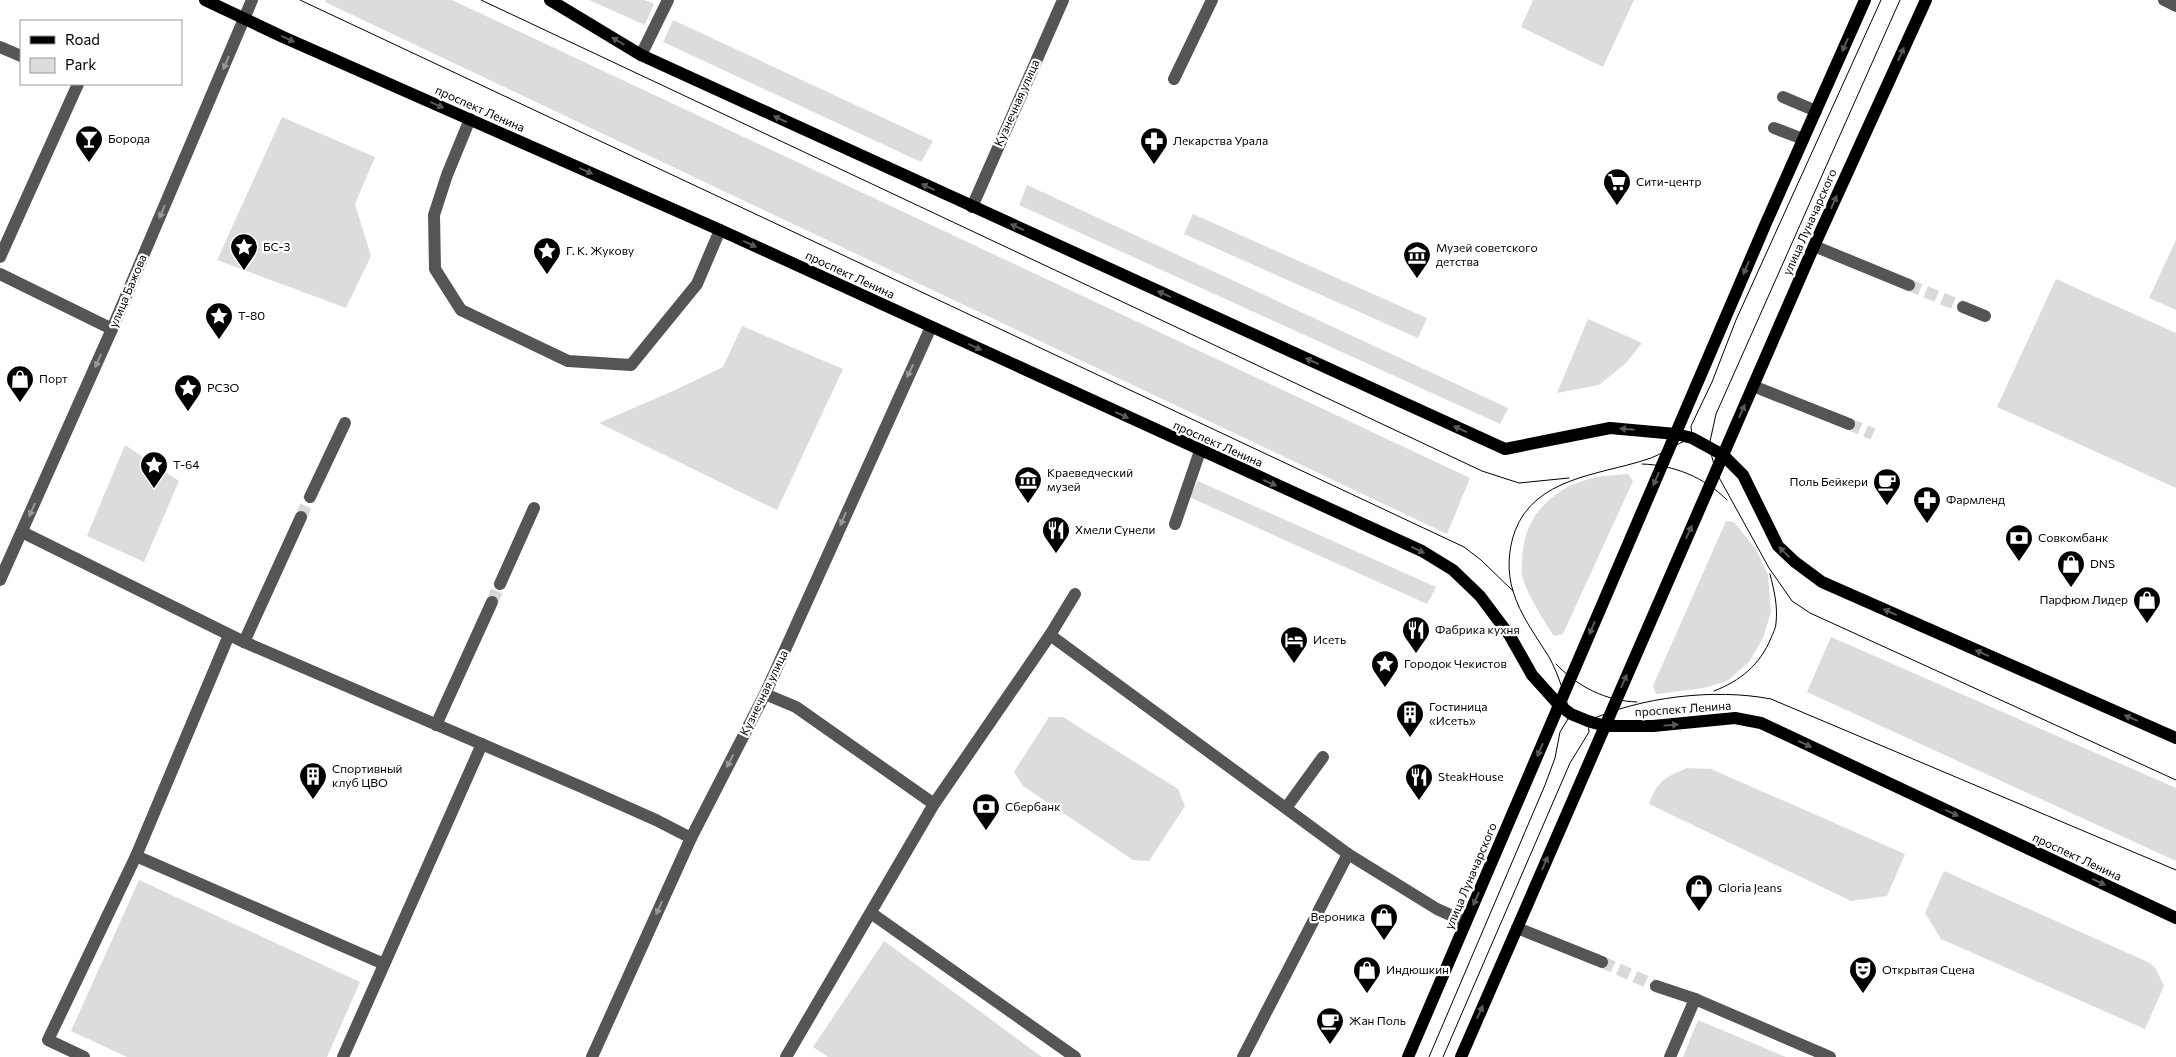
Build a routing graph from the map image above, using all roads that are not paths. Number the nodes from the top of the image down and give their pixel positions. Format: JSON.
{"nodes":[{"id":1,"x":205,"y":0,"type":"edge"},
{"id":2,"x":252,"y":0,"type":"edge"},
{"id":3,"x":550,"y":0,"type":"edge"},
{"id":4,"x":668,"y":0,"type":"edge"},
{"id":5,"x":1063,"y":0,"type":"edge"},
{"id":6,"x":1212,"y":0,"type":"edge"},
{"id":7,"x":1865,"y":0,"type":"edge"},
{"id":8,"x":1926,"y":0,"type":"edge"},
{"id":9,"x":2164,"y":0,"type":"edge"},
{"id":10,"x":2176,"y":6,"type":"edge"},
{"id":11,"x":245,"y":18,"type":"junction"},
{"id":12,"x":0,"y":47,"type":"edge"},
{"id":13,"x":641,"y":55,"type":"junction"},
{"id":14,"x":20,"y":56,"type":"edge"},
{"id":15,"x":1174,"y":79,"type":"dead end"},
{"id":16,"x":78,"y":85,"type":"edge"},
{"id":17,"x":1783,"y":97,"type":"dead end"},
{"id":18,"x":1816,"y":110,"type":"junction"},
{"id":19,"x":470,"y":119,"type":"junction"},
{"id":20,"x":1774,"y":128,"type":"dead end"},
{"id":21,"x":1803,"y":139,"type":"junction"},
{"id":22,"x":972,"y":207,"type":"junction"},
{"id":23,"x":720,"y":230,"type":"junction"},
{"id":24,"x":1814,"y":246,"type":"junction"},
{"id":25,"x":0,"y":257,"type":"edge"},
{"id":26,"x":0,"y":274,"type":"edge"},
{"id":27,"x":1909,"y":285,"type":"tunnel mouth"},
{"id":28,"x":1962,"y":307,"type":"tunnel mouth"},
{"id":29,"x":1984,"y":316,"type":"dead end"},
{"id":30,"x":931,"y":327,"type":"junction"},
{"id":31,"x":112,"y":329,"type":"junction"},
{"id":32,"x":1753,"y":386,"type":"junction"},
{"id":33,"x":345,"y":423,"type":"dead end"},
{"id":34,"x":1849,"y":424,"type":"tunnel mouth"},
{"id":35,"x":1676,"y":434,"type":"junction"},
{"id":36,"x":1200,"y":451,"type":"junction"},
{"id":37,"x":1722,"y":455,"type":"junction"},
{"id":38,"x":310,"y":497,"type":"tunnel mouth"},
{"id":39,"x":534,"y":508,"type":"dead end"},
{"id":40,"x":301,"y":517,"type":"tunnel mouth"},
{"id":41,"x":1175,"y":524,"type":"dead end"},
{"id":42,"x":22,"y":532,"type":"junction"},
{"id":43,"x":0,"y":580,"type":"edge"},
{"id":44,"x":500,"y":584,"type":"tunnel mouth"},
{"id":45,"x":1075,"y":594,"type":"dead end"},
{"id":46,"x":492,"y":602,"type":"tunnel mouth"},
{"id":47,"x":229,"y":634,"type":"junction"},
{"id":48,"x":1050,"y":635,"type":"junction"},
{"id":49,"x":244,"y":642,"type":"junction"},
{"id":50,"x":765,"y":694,"type":"junction"},
{"id":51,"x":1559,"y":705,"type":"junction"},
{"id":52,"x":436,"y":725,"type":"junction"},
{"id":53,"x":1605,"y":726,"type":"junction"},
{"id":54,"x":2176,"y":738,"type":"edge"},
{"id":55,"x":482,"y":744,"type":"junction"},
{"id":56,"x":1323,"y":757,"type":"dead end"},
{"id":57,"x":934,"y":804,"type":"junction"},
{"id":58,"x":1286,"y":808,"type":"junction"},
{"id":59,"x":691,"y":838,"type":"junction"},
{"id":60,"x":1348,"y":854,"type":"junction"},
{"id":61,"x":136,"y":856,"type":"junction"},
{"id":62,"x":871,"y":913,"type":"junction"},
{"id":63,"x":2176,"y":918,"type":"edge"},
{"id":64,"x":1466,"y":922,"type":"junction"},
{"id":65,"x":1517,"y":928,"type":"junction"},
{"id":66,"x":1602,"y":962,"type":"tunnel mouth"},
{"id":67,"x":384,"y":964,"type":"junction"},
{"id":68,"x":1656,"y":986,"type":"tunnel mouth"},
{"id":69,"x":1695,"y":999,"type":"junction"},
{"id":70,"x":84,"y":1057,"type":"edge"},
{"id":71,"x":344,"y":1057,"type":"edge"},
{"id":72,"x":592,"y":1057,"type":"edge"},
{"id":73,"x":786,"y":1057,"type":"edge"},
{"id":74,"x":1075,"y":1057,"type":"edge"},
{"id":75,"x":1243,"y":1057,"type":"edge"},
{"id":76,"x":1408,"y":1057,"type":"edge"},
{"id":77,"x":1460,"y":1057,"type":"edge"},
{"id":78,"x":1670,"y":1057,"type":"edge"},
{"id":79,"x":1830,"y":1057,"type":"edge"}],
"edges":[{"from":1,"to":11,"type":"main road","name":"проспект Ленина"},
{"from":2,"to":11,"type":"street","name":"улица Бажова"},
{"from":13,"to":3,"type":"main road","one_way":true},
{"from":4,"to":13,"type":"street"},
{"from":5,"to":22,"type":"street","name":"Кузнечная улица"},
{"from":6,"to":15,"type":"street"},
{"from":7,"to":18,"type":"main road","one_way":true},
{"from":24,"to":8,"type":"main road","name":"улица Луначарского","one_way":true},
{"from":9,"to":10,"type":"street"},
{"from":11,"to":19,"type":"main road","name":"проспект Ленина","one_way":true},
{"from":11,"to":31,"type":"street","name":"улица Бажова","one_way":true},
{"from":12,"to":14,"type":"street"},
{"from":22,"to":13,"type":"main road","one_way":true},
{"from":16,"to":25,"type":"street"},
{"from":17,"to":18,"type":"street"},
{"from":18,"to":21,"type":"main road"},
{"from":19,"to":23,"type":"main road","name":"проспект Ленина","one_way":true},
{"from":19,"to":23,"type":"street"},
{"from":20,"to":21,"type":"street"},
{"from":21,"to":35,"type":"main road","one_way":true},
{"from":35,"to":22,"type":"main road","one_way":true},
{"from":23,"to":30,"type":"main road","name":"проспект Ленина","one_way":true},
{"from":24,"to":27,"type":"street"},
{"from":24,"to":32,"type":"main road","name":"улица Луначарского"},
{"from":26,"to":31,"type":"street"},
{"from":28,"to":29,"type":"street"},
{"from":30,"to":36,"type":"main road","name":"проспект Ленина","one_way":true},
{"from":30,"to":50,"type":"street","name":"Кузнечная улица","one_way":true},
{"from":31,"to":42,"type":"street","name":"улица Бажова","one_way":true},
{"from":32,"to":34,"type":"street"},
{"from":37,"to":32,"type":"main road","name":"улица Луначарского","one_way":true},
{"from":33,"to":38,"type":"street"},
{"from":35,"to":37,"type":"main road"},
{"from":35,"to":51,"type":"main road","name":"улица Луначарского","one_way":true},
{"from":36,"to":41,"type":"street"},
{"from":36,"to":51,"type":"main road","name":"проспект Ленина","one_way":true},
{"from":53,"to":37,"type":"main road","name":"улица Луначарского","one_way":true},
{"from":54,"to":37,"type":"main road","one_way":true},
{"from":39,"to":44,"type":"street"},
{"from":40,"to":49,"type":"street"},
{"from":42,"to":43,"type":"street","name":"улица Бажова"},
{"from":42,"to":47,"type":"street"},
{"from":45,"to":48,"type":"street"},
{"from":46,"to":52,"type":"street"},
{"from":47,"to":49,"type":"street"},
{"from":47,"to":61,"type":"street"},
{"from":48,"to":57,"type":"street"},
{"from":48,"to":58,"type":"street"},
{"from":49,"to":52,"type":"street"},
{"from":50,"to":57,"type":"street"},
{"from":50,"to":59,"type":"street","name":"Кузнечная улица","one_way":true},
{"from":51,"to":53,"type":"main road","name":"проспект Ленина"},
{"from":51,"to":64,"type":"main road","name":"улица Луначарского","one_way":true},
{"from":52,"to":55,"type":"street"},
{"from":53,"to":63,"type":"main road","name":"проспект Ленина","one_way":true},
{"from":65,"to":53,"type":"main road","one_way":true},
{"from":55,"to":59,"type":"street"},
{"from":55,"to":67,"type":"street"},
{"from":56,"to":58,"type":"street"},
{"from":57,"to":62,"type":"street"},
{"from":58,"to":60,"type":"street"},
{"from":59,"to":72,"type":"street","name":"Кузнечная улица","one_way":true},
{"from":60,"to":64,"type":"street"},
{"from":60,"to":75,"type":"street"},
{"from":61,"to":67,"type":"street"},
{"from":61,"to":70,"type":"street"},
{"from":62,"to":73,"type":"street"},
{"from":62,"to":74,"type":"street"},
{"from":64,"to":76,"type":"main road","name":"улица Луначарского"},
{"from":65,"to":66,"type":"street"},
{"from":77,"to":65,"type":"main road","one_way":true},
{"from":67,"to":71,"type":"street"},
{"from":68,"to":69,"type":"street"},
{"from":69,"to":78,"type":"street"},
{"from":69,"to":79,"type":"street"}]}
